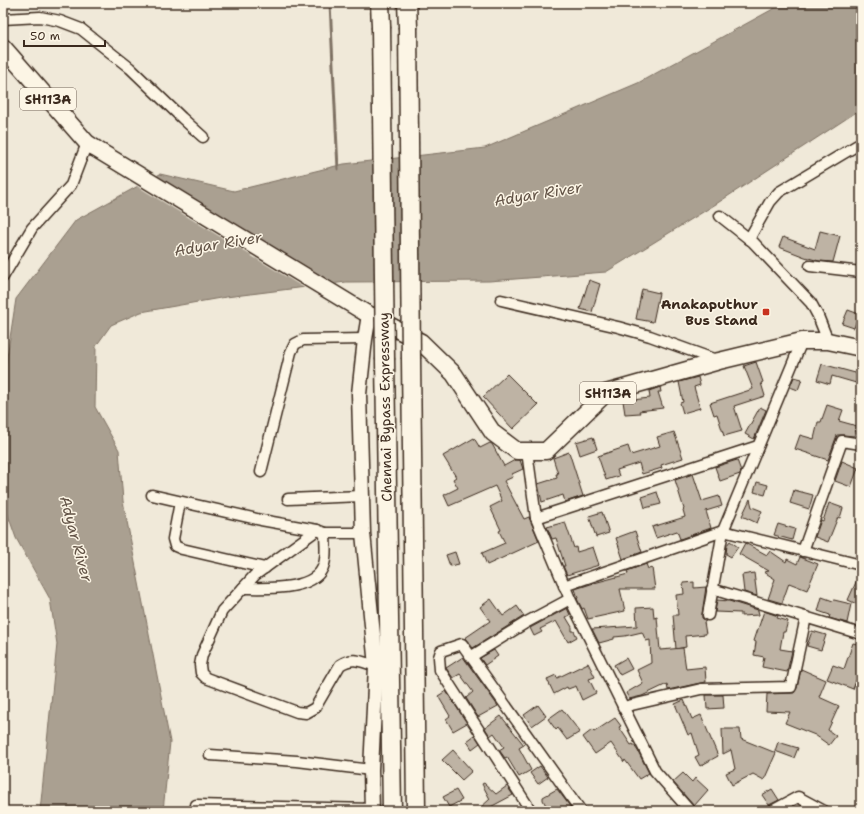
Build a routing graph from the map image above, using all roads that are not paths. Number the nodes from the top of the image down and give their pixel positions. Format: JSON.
{"nodes":[{"id":1,"x":380,"y":3,"type":"edge"},
{"id":2,"x":407,"y":3,"type":"edge"},
{"id":3,"x":3,"y":19,"type":"edge"},
{"id":4,"x":3,"y":47,"type":"edge"},
{"id":5,"x":203,"y":137,"type":"dead end"},
{"id":6,"x":861,"y":143,"type":"edge"},
{"id":7,"x":91,"y":146,"type":"junction"},
{"id":8,"x":720,"y":216,"type":"dead end"},
{"id":9,"x":749,"y":239,"type":"junction"},
{"id":10,"x":810,"y":266,"type":"dead end"},
{"id":11,"x":861,"y":272,"type":"edge"},
{"id":12,"x":3,"y":277,"type":"edge"},
{"id":13,"x":501,"y":300,"type":"dead end"},
{"id":14,"x":367,"y":313,"type":"junction"},
{"id":15,"x":365,"y":339,"type":"junction"},
{"id":16,"x":802,"y":341,"type":"junction"},
{"id":17,"x":828,"y":341,"type":"junction"},
{"id":18,"x":861,"y":348,"type":"edge"},
{"id":19,"x":719,"y":361,"type":"junction"},
{"id":20,"x":861,"y":444,"type":"edge"},
{"id":21,"x":758,"y":446,"type":"junction"},
{"id":22,"x":527,"y":451,"type":"junction"},
{"id":23,"x":261,"y":472,"type":"dead end"},
{"id":24,"x":152,"y":495,"type":"dead end"},
{"id":25,"x":362,"y":496,"type":"junction"},
{"id":26,"x":288,"y":499,"type":"dead end"},
{"id":27,"x":180,"y":502,"type":"junction"},
{"id":28,"x":536,"y":518,"type":"junction"},
{"id":29,"x":723,"y":531,"type":"junction"},
{"id":30,"x":321,"y":532,"type":"junction"},
{"id":31,"x":363,"y":533,"type":"junction"},
{"id":32,"x":803,"y":551,"type":"junction"},
{"id":33,"x":861,"y":566,"type":"edge"},
{"id":34,"x":265,"y":568,"type":"junction"},
{"id":35,"x":564,"y":586,"type":"junction"},
{"id":36,"x":243,"y":588,"type":"junction"},
{"id":37,"x":712,"y":589,"type":"junction"},
{"id":38,"x":570,"y":599,"type":"junction"},
{"id":39,"x":708,"y":615,"type":"dead end"},
{"id":40,"x":806,"y":617,"type":"junction"},
{"id":41,"x":861,"y":634,"type":"edge"},
{"id":42,"x":472,"y":656,"type":"junction"},
{"id":43,"x":376,"y":666,"type":"junction"},
{"id":44,"x":623,"y":708,"type":"junction"},
{"id":45,"x":210,"y":755,"type":"dead end"},
{"id":46,"x":371,"y":770,"type":"junction"},
{"id":47,"x":196,"y":805,"type":"dead end"},
{"id":48,"x":806,"y":807,"type":"edge"},
{"id":49,"x":372,"y":810,"type":"edge"},
{"id":50,"x":392,"y":811,"type":"edge"},
{"id":51,"x":416,"y":811,"type":"edge"},
{"id":52,"x":530,"y":811,"type":"edge"},
{"id":53,"x":581,"y":811,"type":"edge"},
{"id":54,"x":690,"y":811,"type":"edge"},
{"id":55,"x":772,"y":811,"type":"edge"},
{"id":56,"x":824,"y":811,"type":"edge"}],
"edges":[{"from":1,"to":50,"type":"highway","name":"Chennai Bypass Expressway","bridge":true},
{"from":2,"to":51,"type":"highway","name":"Chennai Bypass Expressway","bridge":true},
{"from":3,"to":5,"type":"street"},
{"from":4,"to":7,"type":"main road","number":"SH113A"},
{"from":6,"to":9,"type":"street"},
{"from":7,"to":12,"type":"street"},
{"from":7,"to":14,"type":"main road","number":"SH113A"},
{"from":8,"to":9,"type":"street"},
{"from":9,"to":17,"type":"street"},
{"from":10,"to":11,"type":"street"},
{"from":13,"to":19,"type":"street"},
{"from":14,"to":15,"type":"street"},
{"from":14,"to":22,"type":"main road","number":"SH113A"},
{"from":15,"to":23,"type":"street"},
{"from":15,"to":25,"type":"street"},
{"from":16,"to":17,"type":"main road","number":"SH113A"},
{"from":16,"to":19,"type":"main road","number":"SH113A"},
{"from":16,"to":21,"type":"street"},
{"from":17,"to":18,"type":"main road","number":"SH113A"},
{"from":19,"to":22,"type":"main road","number":"SH113A"},
{"from":20,"to":32,"type":"street"},
{"from":21,"to":28,"type":"street"},
{"from":21,"to":29,"type":"street"},
{"from":22,"to":28,"type":"street"},
{"from":24,"to":27,"type":"street"},
{"from":25,"to":26,"type":"street"},
{"from":25,"to":31,"type":"street"},
{"from":27,"to":30,"type":"street"},
{"from":27,"to":34,"type":"street"},
{"from":28,"to":35,"type":"street"},
{"from":29,"to":32,"type":"street"},
{"from":29,"to":35,"type":"street"},
{"from":29,"to":37,"type":"street"},
{"from":30,"to":31,"type":"street"},
{"from":30,"to":34,"type":"street"},
{"from":30,"to":36,"type":"street"},
{"from":31,"to":43,"type":"street"},
{"from":32,"to":33,"type":"street"},
{"from":34,"to":36,"type":"street"},
{"from":35,"to":38,"type":"street"},
{"from":36,"to":43,"type":"street"},
{"from":37,"to":39,"type":"street"},
{"from":37,"to":40,"type":"street"},
{"from":38,"to":42,"type":"street"},
{"from":38,"to":44,"type":"street"},
{"from":40,"to":41,"type":"street"},
{"from":40,"to":44,"type":"street"},
{"from":42,"to":52,"type":"street"},
{"from":42,"to":53,"type":"street"},
{"from":43,"to":46,"type":"street"},
{"from":44,"to":54,"type":"street"},
{"from":45,"to":46,"type":"street"},
{"from":46,"to":49,"type":"street"},
{"from":47,"to":49,"type":"street"},
{"from":48,"to":55,"type":"street"},
{"from":48,"to":56,"type":"street"}]}
